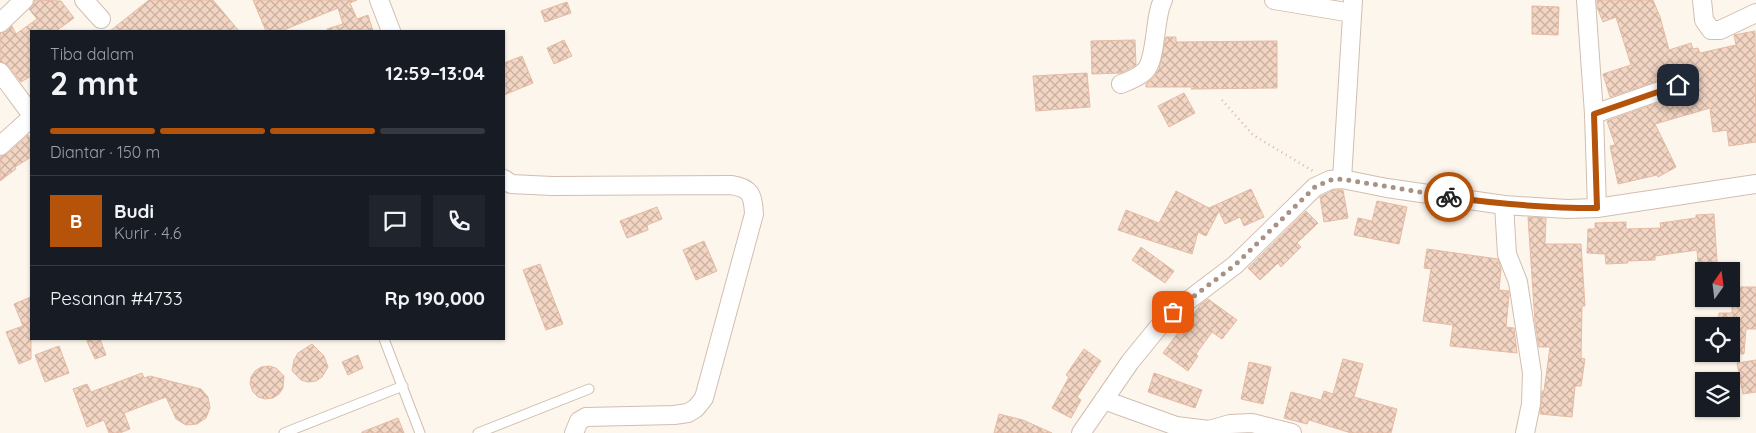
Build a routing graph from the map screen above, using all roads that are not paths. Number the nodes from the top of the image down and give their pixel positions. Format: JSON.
{"nodes":[{"id":1,"x":24,"y":0,"type":"edge"},
{"id":2,"x":84,"y":0,"type":"edge"},
{"id":3,"x":379,"y":0,"type":"edge"},
{"id":4,"x":1163,"y":0,"type":"edge"},
{"id":5,"x":1274,"y":0,"type":"edge"},
{"id":6,"x":1586,"y":0,"type":"edge"},
{"id":7,"x":1702,"y":0,"type":"edge"},
{"id":8,"x":1352,"y":7,"type":"edge"},
{"id":9,"x":1756,"y":13,"type":"edge"},
{"id":10,"x":101,"y":19,"type":"dead end"},
{"id":11,"x":0,"y":23,"type":"edge"},
{"id":12,"x":391,"y":30,"type":"edge"},
{"id":13,"x":0,"y":72,"type":"edge"},
{"id":14,"x":1121,"y":84,"type":"dead end"},
{"id":15,"x":1678,"y":85,"type":"dead end"},
{"id":16,"x":1594,"y":114,"type":"junction"},
{"id":17,"x":30,"y":115,"type":"edge"},
{"id":18,"x":30,"y":117,"type":"edge"},
{"id":19,"x":0,"y":146,"type":"edge"},
{"id":20,"x":1336,"y":179,"type":"junction"},
{"id":21,"x":505,"y":180,"type":"edge"},
{"id":22,"x":1756,"y":184,"type":"edge"},
{"id":23,"x":1504,"y":205,"type":"junction"},
{"id":24,"x":1597,"y":208,"type":"junction"},
{"id":25,"x":384,"y":340,"type":"edge"},
{"id":26,"x":403,"y":386,"type":"junction"},
{"id":27,"x":589,"y":389,"type":"dead end"},
{"id":28,"x":1104,"y":400,"type":"junction"},
{"id":29,"x":284,"y":433,"type":"edge"},
{"id":30,"x":420,"y":433,"type":"edge"},
{"id":31,"x":478,"y":433,"type":"edge"},
{"id":32,"x":574,"y":433,"type":"edge"},
{"id":33,"x":1081,"y":433,"type":"edge"},
{"id":34,"x":1292,"y":433,"type":"edge"},
{"id":35,"x":1525,"y":433,"type":"edge"}],
"edges":[{"from":1,"to":11,"type":"street"},
{"from":2,"to":10,"type":"street"},
{"from":3,"to":12,"type":"street"},
{"from":4,"to":14,"type":"street"},
{"from":5,"to":8,"type":"street"},
{"from":6,"to":16,"type":"street"},
{"from":7,"to":9,"type":"street"},
{"from":8,"to":20,"type":"street"},
{"from":13,"to":17,"type":"street"},
{"from":15,"to":16,"type":"street"},
{"from":16,"to":24,"type":"street"},
{"from":18,"to":19,"type":"street"},
{"from":20,"to":23,"type":"street"},
{"from":20,"to":28,"type":"street"},
{"from":21,"to":32,"type":"street"},
{"from":22,"to":24,"type":"street"},
{"from":23,"to":24,"type":"street"},
{"from":23,"to":35,"type":"street"},
{"from":25,"to":26,"type":"lane"},
{"from":26,"to":29,"type":"lane"},
{"from":26,"to":30,"type":"lane"},
{"from":27,"to":31,"type":"lane"},
{"from":28,"to":33,"type":"street"},
{"from":28,"to":34,"type":"street"}]}
